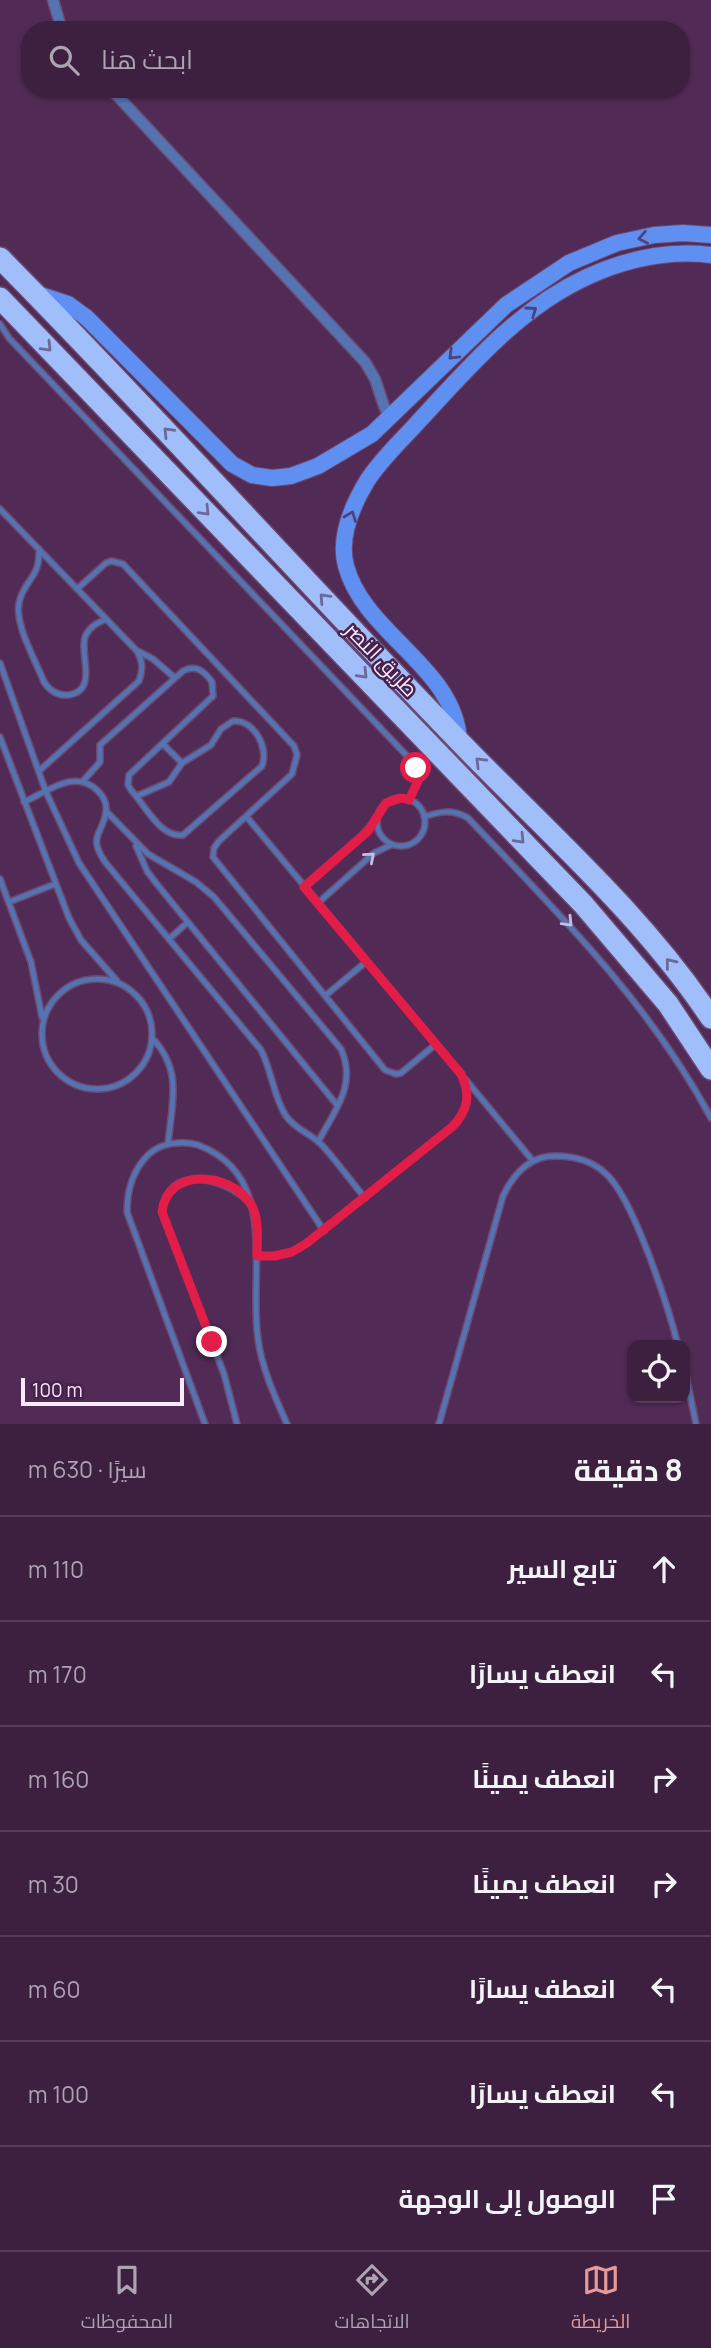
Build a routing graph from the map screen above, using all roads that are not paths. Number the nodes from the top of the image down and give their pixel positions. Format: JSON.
{"nodes":[{"id":1,"x":53,"y":0,"type":"edge"},
{"id":2,"x":59,"y":21,"type":"edge"},
{"id":3,"x":118,"y":98,"type":"edge"},
{"id":4,"x":711,"y":235,"type":"edge"},
{"id":5,"x":711,"y":255,"type":"edge"},
{"id":6,"x":0,"y":258,"type":"edge"},
{"id":7,"x":35,"y":293,"type":"junction"},
{"id":8,"x":0,"y":298,"type":"edge"},
{"id":9,"x":0,"y":324,"type":"edge"},
{"id":10,"x":410,"y":398,"type":"junction"},
{"id":11,"x":426,"y":414,"type":"junction"},
{"id":12,"x":390,"y":418,"type":"junction"},
{"id":13,"x":0,"y":509,"type":"edge"},
{"id":14,"x":39,"y":549,"type":"junction"},
{"id":15,"x":77,"y":589,"type":"junction"},
{"id":16,"x":106,"y":619,"type":"junction"},
{"id":17,"x":137,"y":651,"type":"junction"},
{"id":18,"x":0,"y":663,"type":"edge"},
{"id":19,"x":2,"y":674,"type":"edge"},
{"id":20,"x":175,"y":678,"type":"junction"},
{"id":21,"x":0,"y":737,"type":"edge"},
{"id":22,"x":459,"y":741,"type":"junction"},
{"id":23,"x":163,"y":744,"type":"junction"},
{"id":24,"x":182,"y":763,"type":"junction"},
{"id":25,"x":38,"y":771,"type":"junction"},
{"id":26,"x":84,"y":780,"type":"junction"},
{"id":27,"x":46,"y":792,"type":"junction"},
{"id":28,"x":137,"y":796,"type":"junction"},
{"id":29,"x":409,"y":800,"type":"junction"},
{"id":30,"x":24,"y":802,"type":"junction"},
{"id":31,"x":106,"y":811,"type":"junction"},
{"id":32,"x":246,"y":816,"type":"junction"},
{"id":33,"x":377,"y":817,"type":"junction"},
{"id":34,"x":424,"y":817,"type":"junction"},
{"id":35,"x":135,"y":842,"type":"junction"},
{"id":36,"x":393,"y":844,"type":"junction"},
{"id":37,"x":0,"y":879,"type":"edge"},
{"id":38,"x":55,"y":884,"type":"junction"},
{"id":39,"x":304,"y":887,"type":"junction"},
{"id":40,"x":9,"y":902,"type":"junction"},
{"id":41,"x":318,"y":903,"type":"junction"},
{"id":42,"x":188,"y":922,"type":"junction"},
{"id":43,"x":169,"y":939,"type":"junction"},
{"id":44,"x":366,"y":961,"type":"junction"},
{"id":45,"x":119,"y":983,"type":"junction"},
{"id":46,"x":325,"y":996,"type":"junction"},
{"id":47,"x":711,"y":1018,"type":"edge"},
{"id":48,"x":43,"y":1020,"type":"junction"},
{"id":49,"x":152,"y":1038,"type":"junction"},
{"id":50,"x":436,"y":1044,"type":"junction"},
{"id":51,"x":711,"y":1069,"type":"edge"},
{"id":52,"x":461,"y":1074,"type":"junction"},
{"id":53,"x":337,"y":1105,"type":"junction"},
{"id":54,"x":711,"y":1118,"type":"edge"},
{"id":55,"x":318,"y":1142,"type":"junction"},
{"id":56,"x":168,"y":1144,"type":"junction"},
{"id":57,"x":533,"y":1161,"type":"junction"},
{"id":58,"x":365,"y":1198,"type":"junction"},
{"id":59,"x":252,"y":1204,"type":"junction"},
{"id":60,"x":324,"y":1231,"type":"junction"},
{"id":61,"x":257,"y":1256,"type":"junction"},
{"id":62,"x":676,"y":1340,"type":"edge"},
{"id":63,"x":690,"y":1395,"type":"edge"},
{"id":64,"x":205,"y":1424,"type":"edge"},
{"id":65,"x":237,"y":1424,"type":"edge"},
{"id":66,"x":287,"y":1424,"type":"edge"},
{"id":67,"x":439,"y":1424,"type":"edge"},
{"id":68,"x":696,"y":1424,"type":"edge"}],
"edges":[{"from":1,"to":2,"type":"street"},
{"from":3,"to":12,"type":"street"},
{"from":4,"to":10,"type":"street","one_way":true},
{"from":11,"to":5,"type":"street","one_way":true},
{"from":6,"to":7,"type":"highway","name":"طريق النصر"},
{"from":7,"to":12,"type":"street"},
{"from":22,"to":7,"type":"highway","name":"طريق النصر","one_way":true},
{"from":8,"to":51,"type":"highway","name":"طريق النصر","one_way":true},
{"from":9,"to":29,"type":"lane"},
{"from":10,"to":11,"type":"street"},
{"from":10,"to":12,"type":"street"},
{"from":22,"to":11,"type":"street","one_way":true},
{"from":13,"to":14,"type":"lane"},
{"from":14,"to":15,"type":"lane"},
{"from":14,"to":16,"type":"lane"},
{"from":15,"to":16,"type":"lane"},
{"from":15,"to":32,"type":"lane"},
{"from":16,"to":17,"type":"lane"},
{"from":17,"to":20,"type":"lane"},
{"from":17,"to":25,"type":"lane"},
{"from":18,"to":19,"type":"lane"},
{"from":19,"to":25,"type":"lane"},
{"from":20,"to":23,"type":"lane"},
{"from":20,"to":26,"type":"lane"},
{"from":21,"to":30,"type":"lane"},
{"from":47,"to":22,"type":"highway","name":"طريق النصر","one_way":true},
{"from":23,"to":24,"type":"lane"},
{"from":23,"to":28,"type":"lane"},
{"from":24,"to":28,"type":"lane"},
{"from":24,"to":28,"type":"lane"},
{"from":25,"to":27,"type":"lane"},
{"from":26,"to":27,"type":"lane"},
{"from":26,"to":31,"type":"lane"},
{"from":27,"to":30,"type":"lane"},
{"from":27,"to":60,"type":"lane"},
{"from":29,"to":33,"type":"lane"},
{"from":29,"to":34,"type":"lane"},
{"from":30,"to":38,"type":"lane"},
{"from":31,"to":35,"type":"lane"},
{"from":31,"to":43,"type":"lane"},
{"from":32,"to":39,"type":"lane"},
{"from":32,"to":46,"type":"lane"},
{"from":33,"to":36,"type":"lane"},
{"from":33,"to":39,"type":"lane"},
{"from":34,"to":36,"type":"lane"},
{"from":34,"to":54,"type":"lane","one_way":true},
{"from":35,"to":42,"type":"lane"},
{"from":35,"to":53,"type":"lane"},
{"from":41,"to":36,"type":"lane","one_way":true},
{"from":37,"to":40,"type":"lane"},
{"from":38,"to":40,"type":"lane"},
{"from":38,"to":45,"type":"lane"},
{"from":39,"to":41,"type":"lane"},
{"from":40,"to":48,"type":"lane"},
{"from":41,"to":44,"type":"lane"},
{"from":42,"to":43,"type":"lane"},
{"from":42,"to":53,"type":"lane"},
{"from":43,"to":55,"type":"lane"},
{"from":44,"to":46,"type":"lane"},
{"from":44,"to":50,"type":"lane"},
{"from":45,"to":48,"type":"lane"},
{"from":45,"to":49,"type":"lane"},
{"from":46,"to":50,"type":"lane"},
{"from":48,"to":49,"type":"lane"},
{"from":49,"to":56,"type":"lane"},
{"from":50,"to":52,"type":"lane"},
{"from":52,"to":57,"type":"lane"},
{"from":52,"to":58,"type":"lane"},
{"from":53,"to":55,"type":"lane"},
{"from":55,"to":58,"type":"lane"},
{"from":56,"to":59,"type":"lane"},
{"from":56,"to":64,"type":"lane"},
{"from":57,"to":62,"type":"lane"},
{"from":57,"to":67,"type":"lane"},
{"from":58,"to":60,"type":"lane"},
{"from":59,"to":61,"type":"lane"},
{"from":59,"to":65,"type":"lane"},
{"from":60,"to":61,"type":"lane"},
{"from":61,"to":66,"type":"lane"},
{"from":63,"to":68,"type":"lane"}]}
